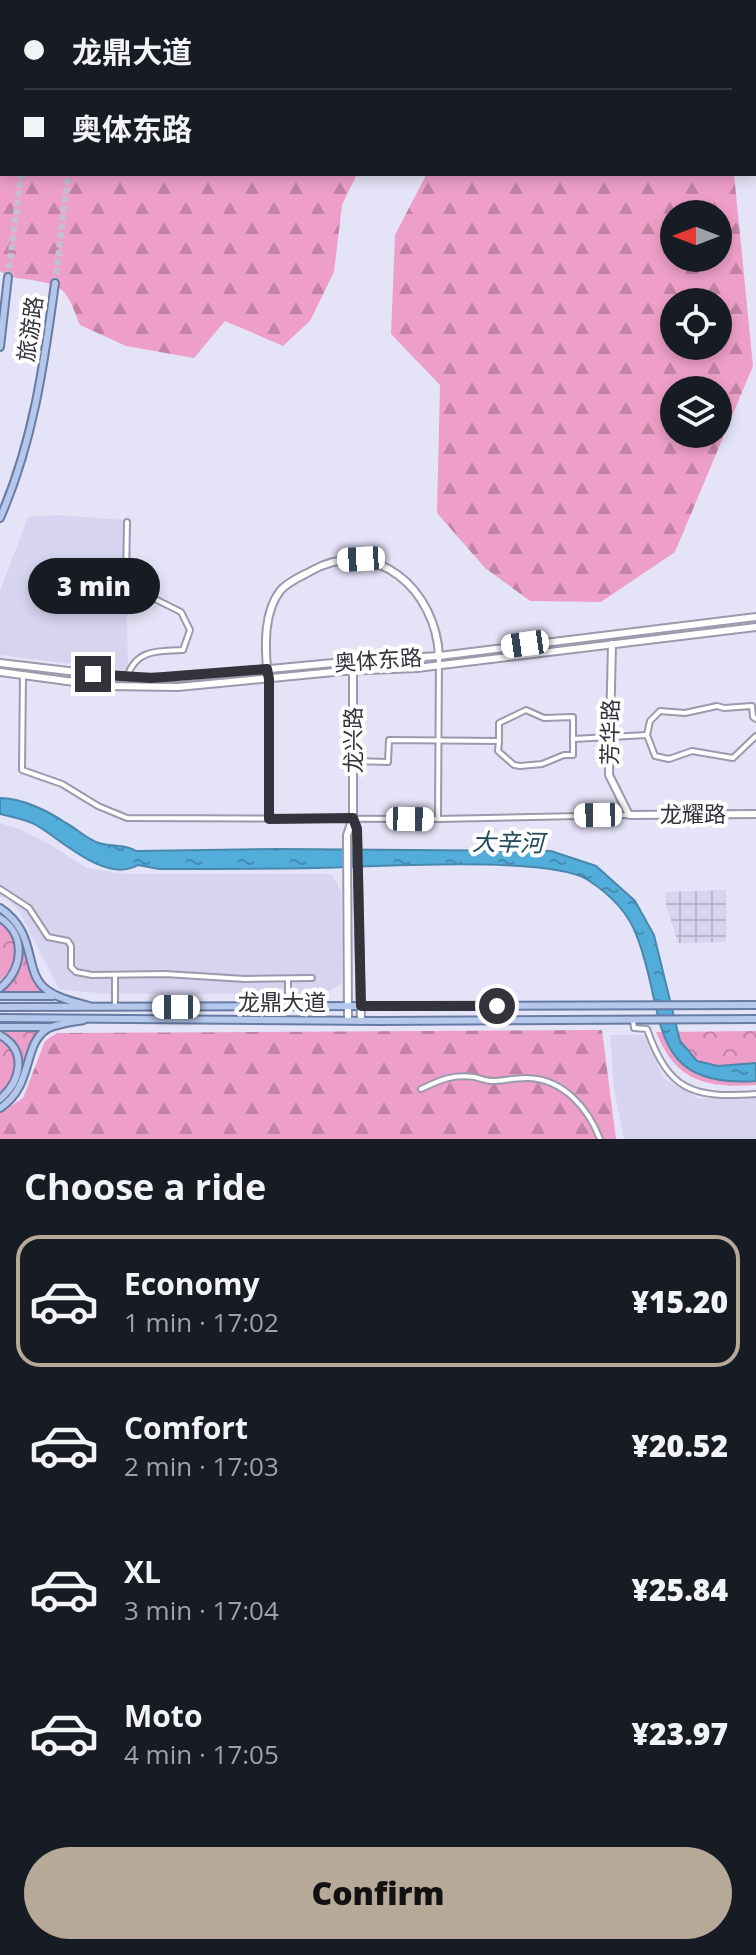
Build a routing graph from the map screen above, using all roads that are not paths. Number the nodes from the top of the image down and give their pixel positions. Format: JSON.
{"nodes":[{"id":1,"x":8,"y":277,"type":"dead end"},
{"id":2,"x":55,"y":283,"type":"tunnel mouth"},
{"id":3,"x":0,"y":347,"type":"edge"},
{"id":4,"x":0,"y":518,"type":"edge"},
{"id":5,"x":127,"y":522,"type":"dead end"},
{"id":6,"x":756,"y":617,"type":"edge"},
{"id":7,"x":756,"y":627,"type":"edge"},
{"id":8,"x":612,"y":644,"type":"junction"},
{"id":9,"x":439,"y":656,"type":"junction"},
{"id":10,"x":354,"y":661,"type":"junction"},
{"id":11,"x":0,"y":663,"type":"edge"},
{"id":12,"x":440,"y":665,"type":"junction"},
{"id":13,"x":267,"y":669,"type":"junction"},
{"id":14,"x":353,"y":671,"type":"junction"},
{"id":15,"x":0,"y":672,"type":"edge"},
{"id":16,"x":23,"y":675,"type":"junction"},
{"id":17,"x":127,"y":677,"type":"junction"},
{"id":18,"x":269,"y":679,"type":"junction"},
{"id":19,"x":756,"y":719,"type":"edge"},
{"id":20,"x":647,"y":735,"type":"junction"},
{"id":21,"x":756,"y":736,"type":"edge"},
{"id":22,"x":610,"y":738,"type":"junction"},
{"id":23,"x":573,"y":739,"type":"junction"},
{"id":24,"x":499,"y":741,"type":"junction"},
{"id":25,"x":353,"y":761,"type":"junction"},
{"id":26,"x":756,"y":814,"type":"edge"},
{"id":27,"x":629,"y":815,"type":"junction"},
{"id":28,"x":353,"y":818,"type":"junction"},
{"id":29,"x":269,"y":819,"type":"junction"},
{"id":30,"x":438,"y":819,"type":"junction"},
{"id":31,"x":0,"y":889,"type":"edge"},
{"id":32,"x":0,"y":908,"type":"edge"},
{"id":33,"x":0,"y":918,"type":"edge"},
{"id":34,"x":115,"y":975,"type":"junction"},
{"id":35,"x":312,"y":978,"type":"dead end"},
{"id":36,"x":288,"y":979,"type":"junction"},
{"id":37,"x":0,"y":988,"type":"edge"},
{"id":38,"x":0,"y":996,"type":"edge"},
{"id":39,"x":60,"y":997,"type":"junction"},
{"id":40,"x":756,"y":1005,"type":"edge"},
{"id":41,"x":361,"y":1006,"type":"junction"},
{"id":42,"x":0,"y":1007,"type":"edge"},
{"id":43,"x":288,"y":1007,"type":"junction"},
{"id":44,"x":348,"y":1007,"type":"junction"},
{"id":45,"x":97,"y":1008,"type":"junction"},
{"id":46,"x":115,"y":1008,"type":"junction"},
{"id":47,"x":96,"y":1017,"type":"junction"},
{"id":48,"x":0,"y":1018,"type":"edge"},
{"id":49,"x":756,"y":1019,"type":"edge"},
{"id":50,"x":348,"y":1020,"type":"junction"},
{"id":51,"x":633,"y":1020,"type":"junction"},
{"id":52,"x":361,"y":1021,"type":"junction"},
{"id":53,"x":0,"y":1027,"type":"edge"},
{"id":54,"x":52,"y":1027,"type":"junction"},
{"id":55,"x":0,"y":1035,"type":"edge"},
{"id":56,"x":421,"y":1089,"type":"dead end"},
{"id":57,"x":756,"y":1094,"type":"edge"},
{"id":58,"x":0,"y":1099,"type":"edge"},
{"id":59,"x":0,"y":1108,"type":"edge"},
{"id":60,"x":600,"y":1139,"type":"edge"}],
"edges":[{"from":1,"to":3,"type":"main road","name":"旅游路"},
{"from":2,"to":4,"type":"main road","name":"旅游路"},
{"from":5,"to":17,"type":"street"},
{"from":6,"to":9,"type":"main road","name":"奥体东路"},
{"from":7,"to":8,"type":"main road"},
{"from":8,"to":12,"type":"main road"},
{"from":8,"to":22,"type":"main road","name":"芳华路"},
{"from":9,"to":10,"type":"main road","name":"奥体东路"},
{"from":9,"to":12,"type":"street"},
{"from":9,"to":13,"type":"main road"},
{"from":10,"to":13,"type":"main road","name":"奥体东路"},
{"from":10,"to":14,"type":"main road","name":"龙兴路"},
{"from":11,"to":17,"type":"main road","name":"奥体东路"},
{"from":12,"to":14,"type":"main road"},
{"from":12,"to":30,"type":"street"},
{"from":13,"to":17,"type":"main road","name":"奥体东路"},
{"from":13,"to":18,"type":"street"},
{"from":14,"to":18,"type":"main road"},
{"from":14,"to":25,"type":"main road","name":"龙兴路"},
{"from":15,"to":16,"type":"main road"},
{"from":16,"to":18,"type":"main road"},
{"from":16,"to":29,"type":"street"},
{"from":18,"to":29,"type":"street"},
{"from":19,"to":20,"type":"street"},
{"from":20,"to":21,"type":"street"},
{"from":20,"to":22,"type":"street"},
{"from":22,"to":23,"type":"street"},
{"from":22,"to":27,"type":"main road","name":"芳华路"},
{"from":23,"to":24,"type":"street"},
{"from":23,"to":24,"type":"street"},
{"from":24,"to":25,"type":"street"},
{"from":25,"to":28,"type":"main road","name":"龙兴路"},
{"from":26,"to":27,"type":"main road","name":"龙耀路"},
{"from":27,"to":30,"type":"street"},
{"from":28,"to":29,"type":"street"},
{"from":28,"to":30,"type":"street"},
{"from":28,"to":41,"type":"main road","name":"龙兴路"},
{"from":28,"to":44,"type":"main road","name":"龙兴路"},
{"from":31,"to":34,"type":"street"},
{"from":32,"to":39,"type":"main road"},
{"from":33,"to":37,"type":"main road"},
{"from":34,"to":36,"type":"street"},
{"from":34,"to":46,"type":"street"},
{"from":35,"to":36,"type":"street"},
{"from":36,"to":43,"type":"street"},
{"from":38,"to":39,"type":"main road"},
{"from":39,"to":45,"type":"main road"},
{"from":40,"to":41,"type":"main road","name":"龙鼎大道"},
{"from":41,"to":44,"type":"main road","name":"龙鼎大道"},
{"from":41,"to":52,"type":"main road","name":"龙兴路"},
{"from":42,"to":45,"type":"main road","name":"龙鼎大道"},
{"from":43,"to":44,"type":"main road","name":"龙鼎大道"},
{"from":43,"to":46,"type":"main road","name":"龙鼎大道"},
{"from":44,"to":50,"type":"main road","name":"龙兴路"},
{"from":45,"to":46,"type":"main road","name":"龙鼎大道"},
{"from":47,"to":48,"type":"main road","name":"龙鼎大道"},
{"from":47,"to":50,"type":"main road","name":"龙鼎大道"},
{"from":47,"to":54,"type":"main road"},
{"from":49,"to":51,"type":"main road","name":"龙鼎大道"},
{"from":50,"to":52,"type":"main road","name":"龙鼎大道"},
{"from":51,"to":52,"type":"main road","name":"龙鼎大道"},
{"from":51,"to":57,"type":"street"},
{"from":53,"to":54,"type":"main road"},
{"from":54,"to":59,"type":"main road"},
{"from":55,"to":58,"type":"main road"},
{"from":56,"to":60,"type":"street"}]}
